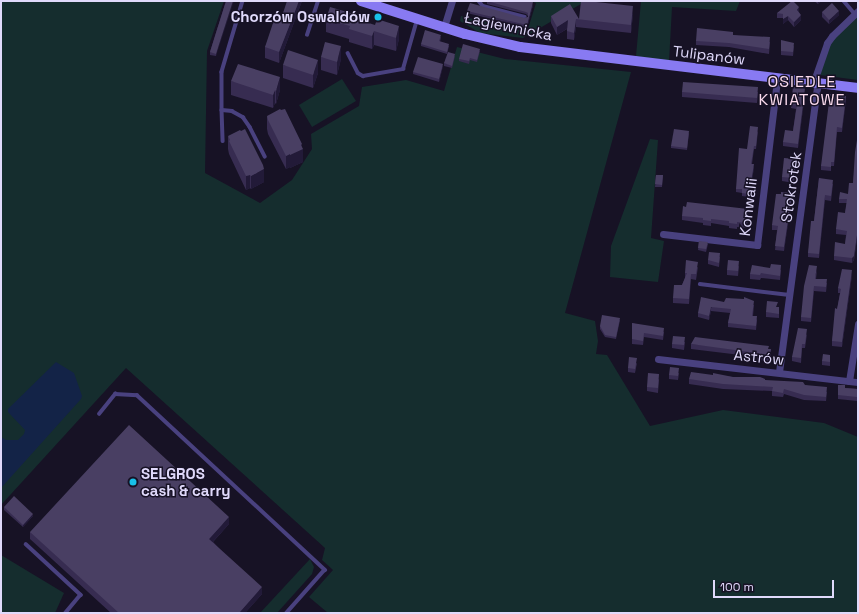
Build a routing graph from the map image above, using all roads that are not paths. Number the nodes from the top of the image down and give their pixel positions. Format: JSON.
{"nodes":[{"id":1,"x":243,"y":1,"type":"edge"},
{"id":2,"x":318,"y":1,"type":"edge"},
{"id":3,"x":361,"y":1,"type":"edge"},
{"id":4,"x":452,"y":1,"type":"edge"},
{"id":5,"x":480,"y":1,"type":"edge"},
{"id":6,"x":844,"y":1,"type":"edge"},
{"id":7,"x":857,"y":13,"type":"edge"},
{"id":8,"x":526,"y":17,"type":"edge"},
{"id":9,"x":417,"y":19,"type":"junction"},
{"id":10,"x":444,"y":27,"type":"junction"},
{"id":11,"x":307,"y":35,"type":"dead end"},
{"id":12,"x":556,"y":52,"type":"joint"},
{"id":13,"x":348,"y":53,"type":"dead end"},
{"id":14,"x":777,"y":79,"type":"junction"},
{"id":15,"x":816,"y":83,"type":"junction"},
{"id":16,"x":858,"y":88,"type":"edge"},
{"id":17,"x":222,"y":110,"type":"junction"},
{"id":18,"x":223,"y":141,"type":"dead end"},
{"id":19,"x":265,"y":156,"type":"dead end"},
{"id":20,"x":663,"y":234,"type":"dead end"},
{"id":21,"x":700,"y":284,"type":"dead end"},
{"id":22,"x":789,"y":295,"type":"junction"},
{"id":23,"x":858,"y":324,"type":"edge"},
{"id":24,"x":658,"y":359,"type":"dead end"},
{"id":25,"x":779,"y":372,"type":"junction"},
{"id":26,"x":849,"y":381,"type":"junction"},
{"id":27,"x":858,"y":382,"type":"edge"},
{"id":28,"x":99,"y":414,"type":"dead end"},
{"id":29,"x":26,"y":544,"type":"dead end"},
{"id":30,"x":66,"y":613,"type":"edge"},
{"id":31,"x":287,"y":613,"type":"edge"}],
"edges":[{"from":1,"to":17,"type":"lane"},
{"from":2,"to":11,"type":"lane"},
{"from":3,"to":9,"type":"street","name":"Łagiewnicka"},
{"from":4,"to":10,"type":"street"},
{"from":5,"to":8,"type":"lane"},
{"from":6,"to":7,"type":"lane"},
{"from":7,"to":15,"type":"street","name":"Stokrotek"},
{"from":9,"to":10,"type":"street","name":"Łagiewnicka"},
{"from":9,"to":13,"type":"lane"},
{"from":10,"to":12,"type":"street","name":"Łagiewnicka"},
{"from":12,"to":14,"type":"street","name":"Tulipanów"},
{"from":14,"to":15,"type":"street","name":"Tulipanów"},
{"from":14,"to":20,"type":"street","name":"Konwalii"},
{"from":15,"to":16,"type":"street","name":"Tulipanów"},
{"from":15,"to":22,"type":"street","name":"Stokrotek"},
{"from":17,"to":18,"type":"lane"},
{"from":17,"to":19,"type":"lane"},
{"from":21,"to":22,"type":"lane"},
{"from":22,"to":25,"type":"street","name":"Stokrotek"},
{"from":23,"to":26,"type":"street"},
{"from":24,"to":25,"type":"street","name":"Astrów"},
{"from":25,"to":26,"type":"street","name":"Astrów"},
{"from":26,"to":27,"type":"street","name":"Astrów"},
{"from":28,"to":31,"type":"lane"},
{"from":29,"to":30,"type":"lane"}]}
